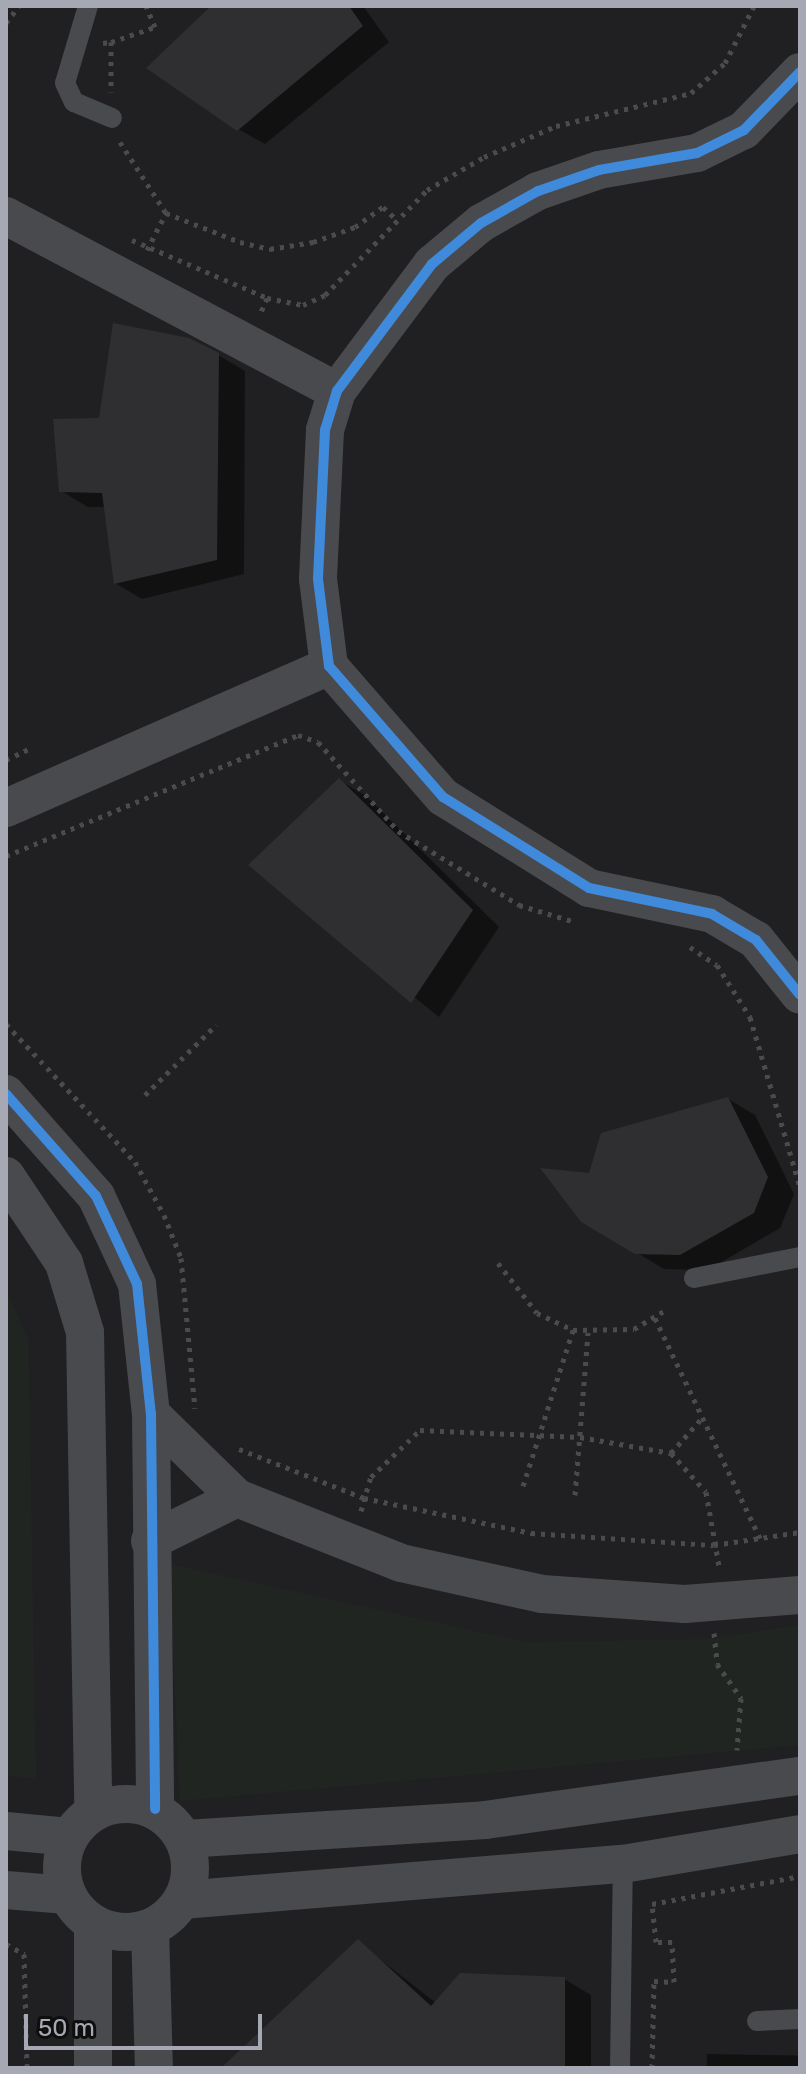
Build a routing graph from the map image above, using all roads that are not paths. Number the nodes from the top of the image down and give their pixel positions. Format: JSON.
{"nodes":[{"id":1,"x":88,"y":6,"type":"edge"},
{"id":2,"x":800,"y":72,"type":"edge"},
{"id":3,"x":113,"y":114,"type":"road end"},
{"id":4,"x":6,"y":216,"type":"edge"},
{"id":5,"x":337,"y":391,"type":"junction"},
{"id":6,"x":329,"y":666,"type":"junction"},
{"id":7,"x":6,"y":808,"type":"edge"},
{"id":8,"x":800,"y":995,"type":"edge"},
{"id":9,"x":6,"y":1094,"type":"edge"},
{"id":10,"x":13,"y":1200,"type":"edge"},
{"id":11,"x":800,"y":1257,"type":"edge"},
{"id":12,"x":694,"y":1278,"type":"dead end"},
{"id":13,"x":151,"y":1414,"type":"junction"},
{"id":14,"x":237,"y":1498,"type":"junction"},
{"id":15,"x":150,"y":1541,"type":"junction"},
{"id":16,"x":800,"y":1595,"type":"edge"},
{"id":17,"x":800,"y":1776,"type":"edge"},
{"id":18,"x":155,"y":1809,"type":"junction"},
{"id":19,"x":81,"y":1825,"type":"junction"},
{"id":20,"x":6,"y":1831,"type":"edge"},
{"id":21,"x":800,"y":1834,"type":"edge"},
{"id":22,"x":185,"y":1839,"type":"junction"},
{"id":23,"x":623,"y":1864,"type":"junction"},
{"id":24,"x":6,"y":1890,"type":"edge"},
{"id":25,"x":67,"y":1895,"type":"junction"},
{"id":26,"x":182,"y":1900,"type":"junction"},
{"id":27,"x":93,"y":1923,"type":"junction"},
{"id":28,"x":150,"y":1928,"type":"junction"},
{"id":29,"x":800,"y":2019,"type":"edge"},
{"id":30,"x":757,"y":2021,"type":"dead end"},
{"id":31,"x":93,"y":2068,"type":"edge"},
{"id":32,"x":154,"y":2068,"type":"edge"},
{"id":33,"x":620,"y":2068,"type":"edge"}],
"edges":[{"from":1,"to":3,"type":"lane"},
{"from":2,"to":5,"type":"street"},
{"from":4,"to":5,"type":"street"},
{"from":5,"to":6,"type":"street"},
{"from":6,"to":7,"type":"street"},
{"from":6,"to":8,"type":"street"},
{"from":9,"to":13,"type":"street"},
{"from":10,"to":19,"type":"street"},
{"from":11,"to":12,"type":"lane"},
{"from":13,"to":14,"type":"street"},
{"from":13,"to":15,"type":"street"},
{"from":14,"to":15,"type":"street"},
{"from":14,"to":16,"type":"street"},
{"from":15,"to":18,"type":"street"},
{"from":17,"to":22,"type":"street"},
{"from":18,"to":19,"type":"street"},
{"from":18,"to":22,"type":"street"},
{"from":19,"to":20,"type":"street"},
{"from":19,"to":25,"type":"street"},
{"from":21,"to":23,"type":"street"},
{"from":22,"to":26,"type":"street"},
{"from":23,"to":26,"type":"street"},
{"from":23,"to":33,"type":"lane"},
{"from":24,"to":25,"type":"street"},
{"from":25,"to":27,"type":"street"},
{"from":26,"to":28,"type":"street"},
{"from":27,"to":28,"type":"street"},
{"from":27,"to":31,"type":"street"},
{"from":28,"to":32,"type":"street"},
{"from":29,"to":30,"type":"lane"}]}
